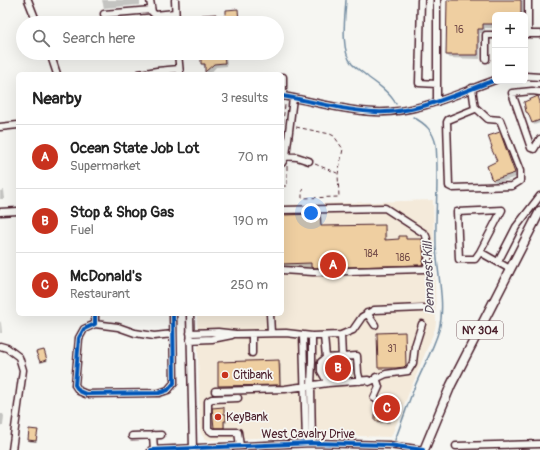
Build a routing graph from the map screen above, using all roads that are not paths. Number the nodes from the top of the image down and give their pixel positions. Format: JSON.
{"nodes":[{"id":1,"x":28,"y":0,"type":"edge"},
{"id":2,"x":150,"y":0,"type":"edge"},
{"id":3,"x":175,"y":0,"type":"edge"},
{"id":4,"x":421,"y":0,"type":"edge"},
{"id":5,"x":437,"y":0,"type":"edge"},
{"id":6,"x":528,"y":0,"type":"edge"},
{"id":7,"x":151,"y":10,"type":"junction"},
{"id":8,"x":527,"y":12,"type":"edge"},
{"id":9,"x":176,"y":13,"type":"joint"},
{"id":10,"x":104,"y":14,"type":"dead end"},
{"id":11,"x":35,"y":16,"type":"edge"},
{"id":12,"x":492,"y":34,"type":"edge"},
{"id":13,"x":528,"y":34,"type":"edge"},
{"id":14,"x":540,"y":34,"type":"edge"},
{"id":15,"x":486,"y":59,"type":"dead end"},
{"id":16,"x":52,"y":60,"type":"edge"},
{"id":17,"x":179,"y":60,"type":"edge"},
{"id":18,"x":56,"y":72,"type":"edge"},
{"id":19,"x":148,"y":72,"type":"edge"},
{"id":20,"x":180,"y":72,"type":"edge"},
{"id":21,"x":528,"y":76,"type":"edge"},
{"id":22,"x":540,"y":77,"type":"edge"},
{"id":23,"x":492,"y":81,"type":"edge"},
{"id":24,"x":437,"y":84,"type":"junction"},
{"id":25,"x":472,"y":88,"type":"junction"},
{"id":26,"x":540,"y":92,"type":"edge"},
{"id":27,"x":284,"y":96,"type":"edge"},
{"id":28,"x":293,"y":98,"type":"junction"},
{"id":29,"x":437,"y":102,"type":"junction"},
{"id":30,"x":475,"y":107,"type":"junction"},
{"id":31,"x":16,"y":125,"type":"edge"},
{"id":32,"x":0,"y":127,"type":"edge"},
{"id":33,"x":540,"y":139,"type":"edge"},
{"id":34,"x":284,"y":156,"type":"edge"},
{"id":35,"x":309,"y":161,"type":"dead end"},
{"id":36,"x":285,"y":163,"type":"edge"},
{"id":37,"x":540,"y":196,"type":"edge"},
{"id":38,"x":284,"y":210,"type":"edge"},
{"id":39,"x":16,"y":211,"type":"edge"},
{"id":40,"x":540,"y":211,"type":"edge"},
{"id":41,"x":0,"y":212,"type":"edge"},
{"id":42,"x":480,"y":252,"type":"junction"},
{"id":43,"x":498,"y":262,"type":"junction"},
{"id":44,"x":510,"y":269,"type":"junction"},
{"id":45,"x":284,"y":270,"type":"edge"},
{"id":46,"x":423,"y":308,"type":"dead end"},
{"id":47,"x":368,"y":313,"type":"junction"},
{"id":48,"x":95,"y":316,"type":"edge"},
{"id":49,"x":172,"y":316,"type":"edge"},
{"id":50,"x":190,"y":316,"type":"edge"},
{"id":51,"x":270,"y":316,"type":"edge"},
{"id":52,"x":95,"y":324,"type":"junction"},
{"id":53,"x":422,"y":324,"type":"dead end"},
{"id":54,"x":375,"y":325,"type":"dead end"},
{"id":55,"x":271,"y":333,"type":"junction"},
{"id":56,"x":173,"y":334,"type":"junction"},
{"id":57,"x":252,"y":334,"type":"junction"},
{"id":58,"x":303,"y":335,"type":"junction"},
{"id":59,"x":341,"y":335,"type":"junction"},
{"id":60,"x":190,"y":336,"type":"junction"},
{"id":61,"x":312,"y":336,"type":"junction"},
{"id":62,"x":324,"y":336,"type":"junction"},
{"id":63,"x":0,"y":346,"type":"edge"},
{"id":64,"x":252,"y":353,"type":"dead end"},
{"id":65,"x":342,"y":357,"type":"junction"},
{"id":66,"x":326,"y":358,"type":"junction"},
{"id":67,"x":376,"y":377,"type":"junction"},
{"id":68,"x":360,"y":381,"type":"junction"},
{"id":69,"x":328,"y":383,"type":"junction"},
{"id":70,"x":311,"y":386,"type":"junction"},
{"id":71,"x":304,"y":387,"type":"junction"},
{"id":72,"x":215,"y":391,"type":"dead end"},
{"id":73,"x":238,"y":398,"type":"dead end"},
{"id":74,"x":374,"y":398,"type":"dead end"},
{"id":75,"x":153,"y":435,"type":"junction"},
{"id":76,"x":162,"y":435,"type":"dead end"},
{"id":77,"x":132,"y":436,"type":"dead end"},
{"id":78,"x":309,"y":443,"type":"junction"},
{"id":79,"x":540,"y":444,"type":"edge"},
{"id":80,"x":456,"y":446,"type":"dead end"},
{"id":81,"x":243,"y":447,"type":"edge"},
{"id":82,"x":343,"y":447,"type":"edge"},
{"id":83,"x":515,"y":447,"type":"edge"},
{"id":84,"x":193,"y":449,"type":"edge"},
{"id":85,"x":12,"y":450,"type":"edge"},
{"id":86,"x":153,"y":450,"type":"edge"},
{"id":87,"x":423,"y":450,"type":"edge"}],
"edges":[{"from":1,"to":11,"type":"street"},
{"from":2,"to":7,"type":"street"},
{"from":3,"to":9,"type":"street"},
{"from":4,"to":24,"type":"street"},
{"from":5,"to":24,"type":"street"},
{"from":6,"to":8,"type":"street"},
{"from":7,"to":9,"type":"street"},
{"from":7,"to":10,"type":"street"},
{"from":12,"to":15,"type":"street"},
{"from":13,"to":14,"type":"street"},
{"from":16,"to":18,"type":"street"},
{"from":17,"to":20,"type":"street"},
{"from":19,"to":20,"type":"street"},
{"from":21,"to":22,"type":"street"},
{"from":23,"to":25,"type":"street"},
{"from":24,"to":29,"type":"street"},
{"from":25,"to":29,"type":"street"},
{"from":25,"to":30,"type":"street"},
{"from":26,"to":33,"type":"street"},
{"from":27,"to":28,"type":"street"},
{"from":28,"to":29,"type":"street"},
{"from":28,"to":34,"type":"street"},
{"from":30,"to":30,"type":"street"},
{"from":31,"to":32,"type":"street"},
{"from":34,"to":35,"type":"street"},
{"from":34,"to":36,"type":"street"},
{"from":37,"to":43,"type":"street"},
{"from":38,"to":45,"type":"street"},
{"from":39,"to":41,"type":"street"},
{"from":40,"to":44,"type":"main road","number":"NY 304"},
{"from":42,"to":42,"type":"street"},
{"from":42,"to":43,"type":"street"},
{"from":43,"to":44,"type":"street"},
{"from":44,"to":87,"type":"main road","number":"NY 304"},
{"from":46,"to":47,"type":"street"},
{"from":47,"to":54,"type":"street"},
{"from":47,"to":59,"type":"street"},
{"from":48,"to":52,"type":"street"},
{"from":49,"to":56,"type":"street"},
{"from":50,"to":60,"type":"street"},
{"from":51,"to":55,"type":"street"},
{"from":52,"to":56,"type":"street"},
{"from":52,"to":56,"type":"street"},
{"from":53,"to":67,"type":"street"},
{"from":55,"to":57,"type":"street"},
{"from":55,"to":58,"type":"street"},
{"from":57,"to":60,"type":"street"},
{"from":57,"to":64,"type":"street"},
{"from":58,"to":61,"type":"street"},
{"from":58,"to":71,"type":"street"},
{"from":59,"to":62,"type":"street"},
{"from":59,"to":65,"type":"street"},
{"from":60,"to":84,"type":"street"},
{"from":61,"to":62,"type":"street"},
{"from":61,"to":70,"type":"street"},
{"from":62,"to":66,"type":"street"},
{"from":63,"to":85,"type":"street"},
{"from":65,"to":66,"type":"street"},
{"from":65,"to":68,"type":"street"},
{"from":66,"to":69,"type":"street"},
{"from":67,"to":68,"type":"street"},
{"from":67,"to":74,"type":"street"},
{"from":68,"to":69,"type":"street"},
{"from":69,"to":70,"type":"street"},
{"from":70,"to":71,"type":"street"},
{"from":70,"to":78,"type":"street"},
{"from":71,"to":72,"type":"street"},
{"from":71,"to":78,"type":"street"},
{"from":73,"to":81,"type":"street"},
{"from":75,"to":76,"type":"street"},
{"from":75,"to":77,"type":"street"},
{"from":75,"to":86,"type":"street"},
{"from":78,"to":81,"type":"street","name":"West Cavalry Drive"},
{"from":78,"to":82,"type":"street","name":"West Cavalry Drive"},
{"from":79,"to":83,"type":"street"},
{"from":80,"to":83,"type":"street"},
{"from":81,"to":84,"type":"street","name":"West Cavalry Drive"},
{"from":82,"to":87,"type":"street","name":"West Cavalry Drive"},
{"from":84,"to":86,"type":"street","name":"West Cavalry Drive"}]}
